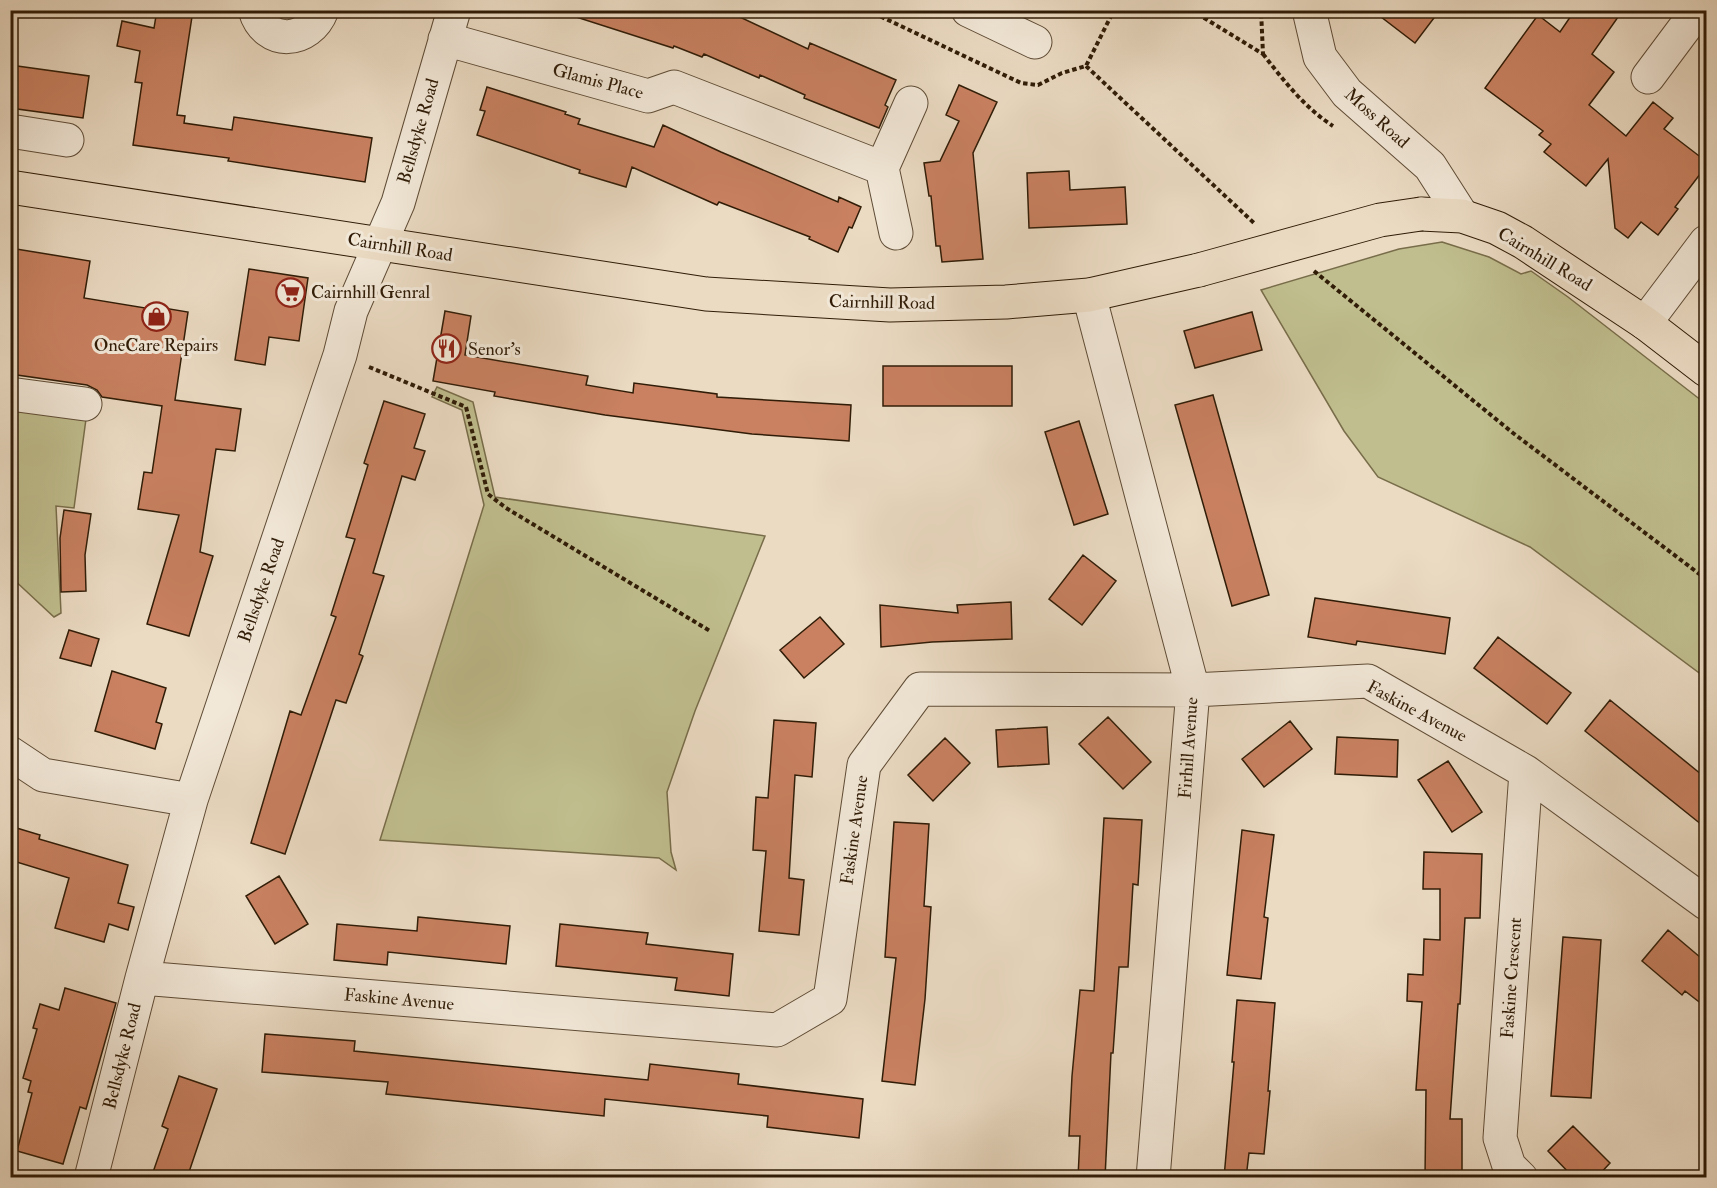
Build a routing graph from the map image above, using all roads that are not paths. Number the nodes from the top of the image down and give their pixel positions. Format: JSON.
{"nodes":[{"id":1,"x":255,"y":10,"type":"edge"},
{"id":2,"x":322,"y":10,"type":"edge"},
{"id":3,"x":968,"y":10,"type":"edge"},
{"id":4,"x":1309,"y":10,"type":"edge"},
{"id":5,"x":1698,"y":10,"type":"edge"},
{"id":6,"x":449,"y":25,"type":"edge"},
{"id":7,"x":1035,"y":42,"type":"dead end"},
{"id":8,"x":1648,"y":77,"type":"dead end"},
{"id":9,"x":911,"y":103,"type":"dead end"},
{"id":10,"x":10,"y":131,"type":"edge"},
{"id":11,"x":68,"y":140,"type":"dead end"},
{"id":12,"x":882,"y":168,"type":"junction"},
{"id":13,"x":10,"y":187,"type":"edge"},
{"id":14,"x":1462,"y":216,"type":"junction"},
{"id":15,"x":896,"y":233,"type":"dead end"},
{"id":16,"x":1707,"y":242,"type":"edge"},
{"id":17,"x":381,"y":244,"type":"junction"},
{"id":18,"x":1089,"y":295,"type":"junction"},
{"id":19,"x":1645,"y":323,"type":"junction"},
{"id":20,"x":1707,"y":370,"type":"edge"},
{"id":21,"x":10,"y":394,"type":"edge"},
{"id":22,"x":85,"y":404,"type":"dead end"},
{"id":23,"x":1193,"y":690,"type":"junction"},
{"id":24,"x":10,"y":753,"type":"edge"},
{"id":25,"x":1526,"y":772,"type":"junction"},
{"id":26,"x":191,"y":800,"type":"junction"},
{"id":27,"x":1707,"y":903,"type":"edge"},
{"id":28,"x":142,"y":978,"type":"junction"},
{"id":29,"x":92,"y":1178,"type":"edge"},
{"id":30,"x":1153,"y":1178,"type":"edge"},
{"id":31,"x":1521,"y":1178,"type":"edge"}],
"edges":[{"from":1,"to":2,"type":"street"},
{"from":3,"to":7,"type":"street"},
{"from":4,"to":14,"type":"street","name":"Moss Road"},
{"from":5,"to":8,"type":"street"},
{"from":6,"to":12,"type":"street","name":"Glamis Place"},
{"from":6,"to":17,"type":"street","name":"Bellsdyke Road"},
{"from":9,"to":12,"type":"street"},
{"from":10,"to":11,"type":"street"},
{"from":12,"to":15,"type":"street"},
{"from":13,"to":17,"type":"main road","name":"Cairnhill Road"},
{"from":14,"to":18,"type":"main road","name":"Cairnhill Road","bridge":true},
{"from":14,"to":19,"type":"main road","name":"Cairnhill Road"},
{"from":16,"to":19,"type":"street"},
{"from":17,"to":18,"type":"main road","name":"Cairnhill Road"},
{"from":17,"to":26,"type":"street","name":"Bellsdyke Road"},
{"from":18,"to":23,"type":"street","name":"Firhill Avenue"},
{"from":19,"to":20,"type":"main road","name":"Cairnhill Road"},
{"from":21,"to":22,"type":"street"},
{"from":23,"to":25,"type":"street","name":"Faskine Avenue"},
{"from":23,"to":28,"type":"street","name":"Faskine Avenue"},
{"from":23,"to":30,"type":"street","name":"Firhill Avenue"},
{"from":24,"to":26,"type":"street"},
{"from":25,"to":27,"type":"street","name":"Faskine Avenue"},
{"from":25,"to":31,"type":"street","name":"Faskine Crescent"},
{"from":26,"to":28,"type":"street","name":"Bellsdyke Road"},
{"from":28,"to":29,"type":"street","name":"Bellsdyke Road"}]}
